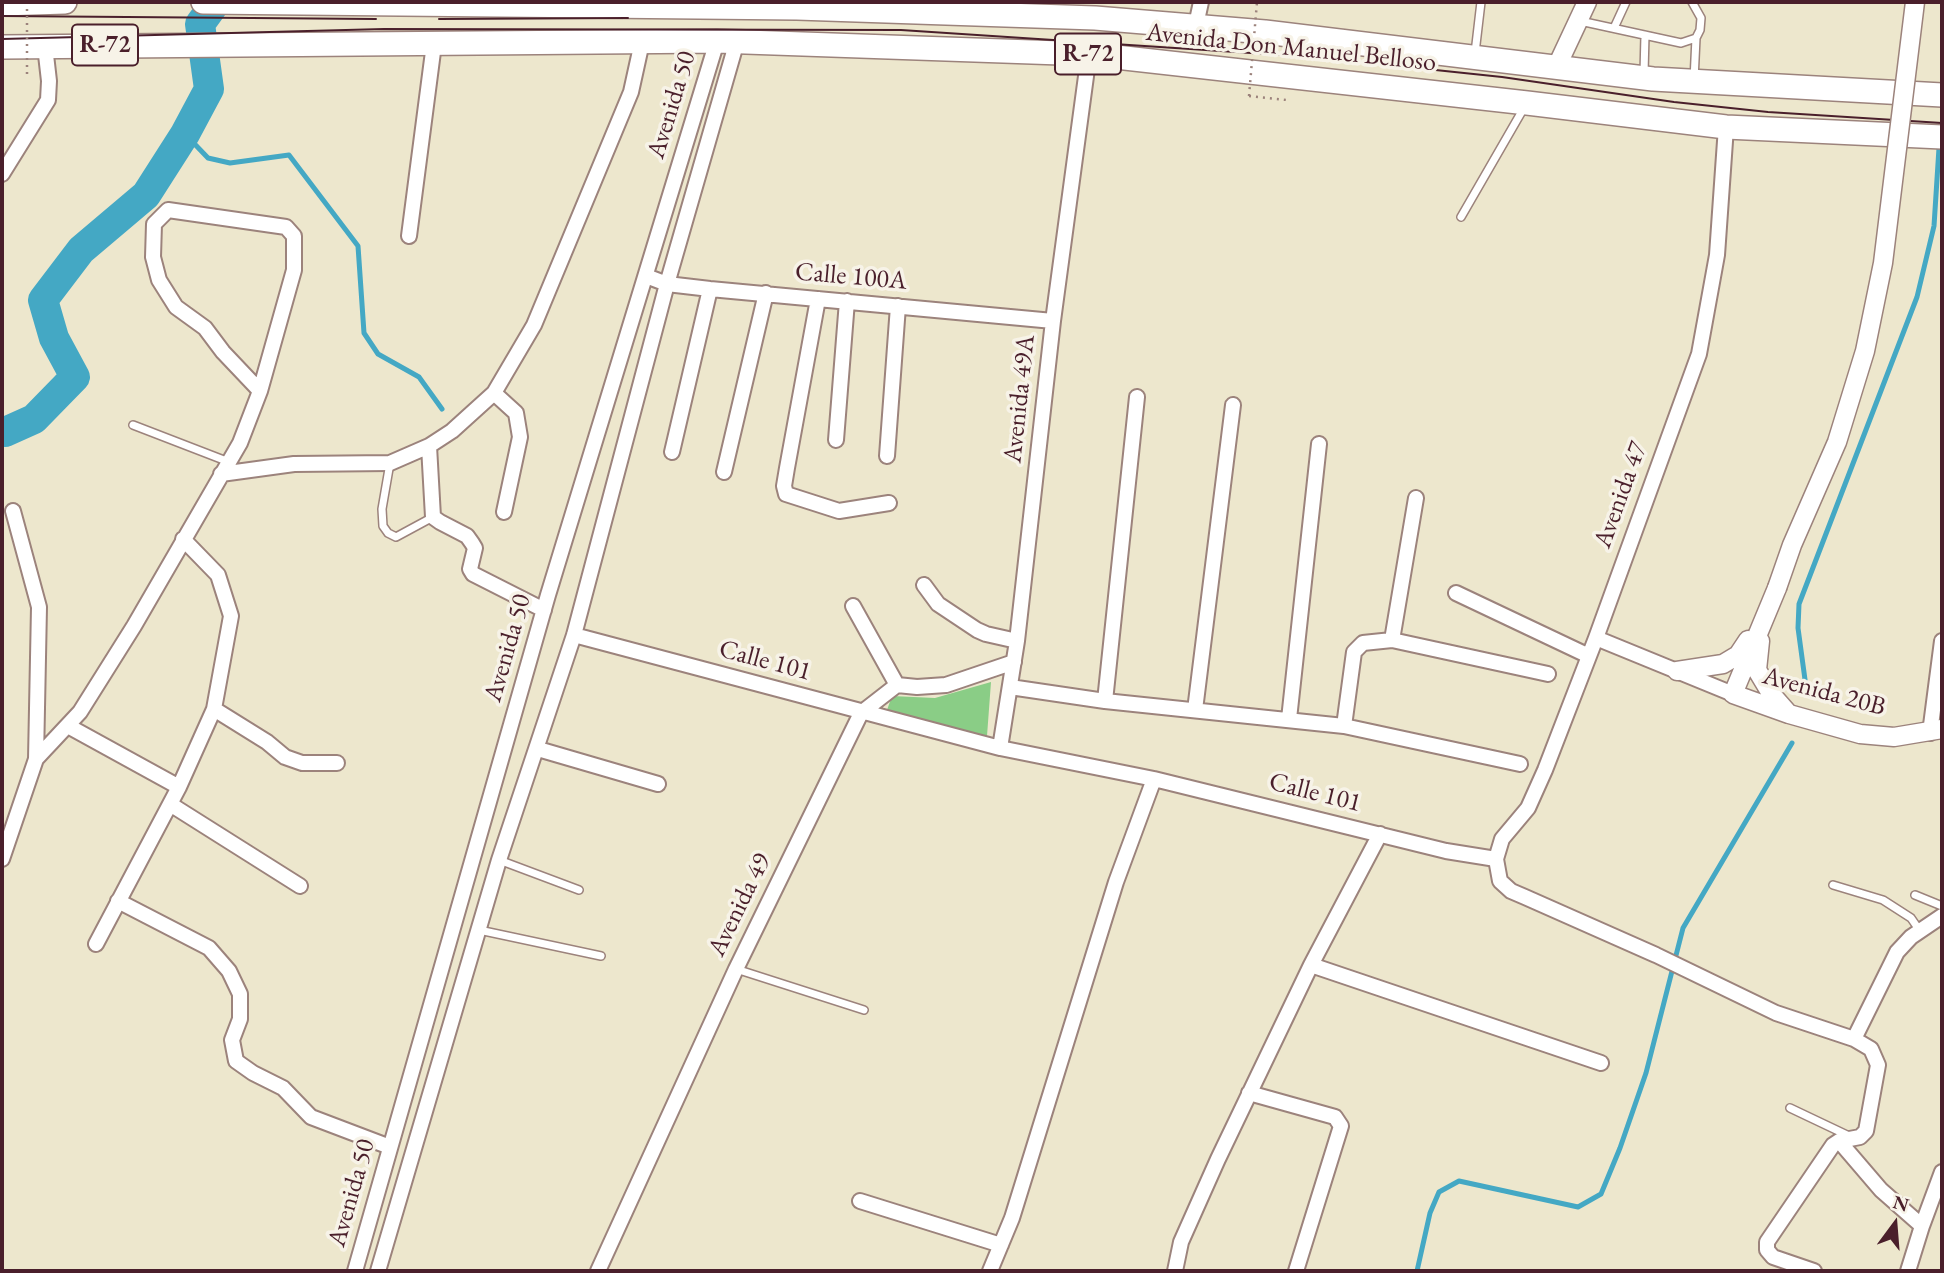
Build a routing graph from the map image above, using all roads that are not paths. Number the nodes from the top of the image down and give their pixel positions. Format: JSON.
{"nodes":[{"id":1,"x":61,"y":2,"type":"edge"},
{"id":2,"x":203,"y":2,"type":"edge"},
{"id":3,"x":218,"y":2,"type":"edge"},
{"id":4,"x":240,"y":2,"type":"edge"},
{"id":5,"x":1201,"y":2,"type":"edge"},
{"id":6,"x":1481,"y":2,"type":"edge"},
{"id":7,"x":1587,"y":2,"type":"edge"},
{"id":8,"x":1626,"y":2,"type":"edge"},
{"id":9,"x":1692,"y":2,"type":"edge"},
{"id":10,"x":1915,"y":2,"type":"edge"},
{"id":11,"x":304,"y":3,"type":"edge"},
{"id":12,"x":2,"y":4,"type":"edge"},
{"id":13,"x":797,"y":5,"type":"edge"},
{"id":14,"x":1580,"y":21,"type":"junction"},
{"id":15,"x":1196,"y":25,"type":"junction"},
{"id":16,"x":1614,"y":28,"type":"junction"},
{"id":17,"x":1645,"y":35,"type":"junction"},
{"id":18,"x":1696,"y":38,"type":"junction"},
{"id":19,"x":727,"y":41,"type":"junction"},
{"id":20,"x":642,"y":42,"type":"junction"},
{"id":21,"x":433,"y":44,"type":"junction"},
{"id":22,"x":45,"y":46,"type":"junction"},
{"id":23,"x":2,"y":47,"type":"edge"},
{"id":24,"x":1089,"y":54,"type":"junction"},
{"id":25,"x":1474,"y":56,"type":"junction"},
{"id":26,"x":1557,"y":66,"type":"junction"},
{"id":27,"x":1643,"y":78,"type":"junction"},
{"id":28,"x":1694,"y":82,"type":"junction"},
{"id":29,"x":1936,"y":94,"type":"edge"},
{"id":30,"x":1527,"y":103,"type":"junction"},
{"id":31,"x":1726,"y":127,"type":"junction"},
{"id":32,"x":1942,"y":137,"type":"edge"},
{"id":33,"x":2,"y":174,"type":"edge"},
{"id":34,"x":1461,"y":217,"type":"dead end"},
{"id":35,"x":409,"y":236,"type":"dead end"},
{"id":36,"x":646,"y":276,"type":"junction"},
{"id":37,"x":667,"y":284,"type":"junction"},
{"id":38,"x":710,"y":289,"type":"junction"},
{"id":39,"x":766,"y":293,"type":"junction"},
{"id":40,"x":818,"y":299,"type":"junction"},
{"id":41,"x":847,"y":301,"type":"junction"},
{"id":42,"x":898,"y":306,"type":"junction"},
{"id":43,"x":1053,"y":321,"type":"junction"},
{"id":44,"x":260,"y":391,"type":"junction"},
{"id":45,"x":494,"y":393,"type":"junction"},
{"id":46,"x":1137,"y":397,"type":"dead end"},
{"id":47,"x":1233,"y":405,"type":"dead end"},
{"id":48,"x":133,"y":425,"type":"dead end"},
{"id":49,"x":836,"y":440,"type":"dead end"},
{"id":50,"x":1319,"y":444,"type":"dead end"},
{"id":51,"x":429,"y":446,"type":"junction"},
{"id":52,"x":672,"y":452,"type":"dead end"},
{"id":53,"x":887,"y":456,"type":"dead end"},
{"id":54,"x":390,"y":463,"type":"junction"},
{"id":55,"x":225,"y":468,"type":"junction"},
{"id":56,"x":724,"y":472,"type":"dead end"},
{"id":57,"x":1416,"y":498,"type":"dead end"},
{"id":58,"x":889,"y":503,"type":"dead end"},
{"id":59,"x":13,"y":511,"type":"dead end"},
{"id":60,"x":504,"y":512,"type":"dead end"},
{"id":61,"x":433,"y":517,"type":"junction"},
{"id":62,"x":183,"y":539,"type":"junction"},
{"id":63,"x":924,"y":585,"type":"dead end"},
{"id":64,"x":1456,"y":593,"type":"dead end"},
{"id":65,"x":853,"y":606,"type":"dead end"},
{"id":66,"x":544,"y":610,"type":"junction"},
{"id":67,"x":1759,"y":629,"type":"junction"},
{"id":68,"x":574,"y":635,"type":"junction"},
{"id":69,"x":1597,"y":638,"type":"junction"},
{"id":70,"x":1392,"y":640,"type":"junction"},
{"id":71,"x":1017,"y":641,"type":"junction"},
{"id":72,"x":1942,"y":641,"type":"edge"},
{"id":73,"x":1589,"y":656,"type":"junction"},
{"id":74,"x":1014,"y":662,"type":"junction"},
{"id":75,"x":1941,"y":662,"type":"edge"},
{"id":76,"x":1676,"y":671,"type":"junction"},
{"id":77,"x":1548,"y":674,"type":"dead end"},
{"id":78,"x":897,"y":685,"type":"junction"},
{"id":79,"x":1010,"y":687,"type":"junction"},
{"id":80,"x":1733,"y":694,"type":"junction"},
{"id":81,"x":1105,"y":701,"type":"junction"},
{"id":82,"x":214,"y":709,"type":"junction"},
{"id":83,"x":1195,"y":710,"type":"junction"},
{"id":84,"x":861,"y":713,"type":"junction"},
{"id":85,"x":1789,"y":714,"type":"junction"},
{"id":86,"x":1289,"y":719,"type":"junction"},
{"id":87,"x":68,"y":726,"type":"junction"},
{"id":88,"x":1344,"y":726,"type":"junction"},
{"id":89,"x":1936,"y":731,"type":"edge"},
{"id":90,"x":1000,"y":748,"type":"junction"},
{"id":91,"x":538,"y":749,"type":"junction"},
{"id":92,"x":36,"y":760,"type":"junction"},
{"id":93,"x":337,"y":763,"type":"dead end"},
{"id":94,"x":1520,"y":764,"type":"dead end"},
{"id":95,"x":1154,"y":779,"type":"junction"},
{"id":96,"x":658,"y":783,"type":"dead end"},
{"id":97,"x":179,"y":787,"type":"junction"},
{"id":98,"x":170,"y":804,"type":"junction"},
{"id":99,"x":1380,"y":834,"type":"junction"},
{"id":100,"x":2,"y":859,"type":"edge"},
{"id":101,"x":1496,"y":859,"type":"junction"},
{"id":102,"x":499,"y":860,"type":"junction"},
{"id":103,"x":1833,"y":885,"type":"dead end"},
{"id":104,"x":300,"y":886,"type":"dead end"},
{"id":105,"x":579,"y":890,"type":"dead end"},
{"id":106,"x":1914,"y":895,"type":"dead end"},
{"id":107,"x":118,"y":901,"type":"junction"},
{"id":108,"x":1942,"y":906,"type":"edge"},
{"id":109,"x":1942,"y":916,"type":"edge"},
{"id":110,"x":478,"y":930,"type":"junction"},
{"id":111,"x":1920,"y":931,"type":"junction"},
{"id":112,"x":96,"y":944,"type":"dead end"},
{"id":113,"x":601,"y":957,"type":"dead end"},
{"id":114,"x":1311,"y":965,"type":"junction"},
{"id":115,"x":736,"y":969,"type":"junction"},
{"id":116,"x":864,"y":1010,"type":"dead end"},
{"id":117,"x":1854,"y":1039,"type":"junction"},
{"id":118,"x":1601,"y":1063,"type":"dead end"},
{"id":119,"x":1249,"y":1093,"type":"junction"},
{"id":120,"x":1790,"y":1108,"type":"dead end"},
{"id":121,"x":1855,"y":1139,"type":"junction"},
{"id":122,"x":1839,"y":1141,"type":"junction"},
{"id":123,"x":390,"y":1147,"type":"junction"},
{"id":124,"x":1942,"y":1172,"type":"edge"},
{"id":125,"x":860,"y":1200,"type":"dead end"},
{"id":126,"x":1922,"y":1226,"type":"junction"},
{"id":127,"x":1001,"y":1245,"type":"junction"},
{"id":128,"x":355,"y":1271,"type":"edge"},
{"id":129,"x":377,"y":1271,"type":"edge"},
{"id":130,"x":597,"y":1271,"type":"edge"},
{"id":131,"x":990,"y":1271,"type":"edge"},
{"id":132,"x":1175,"y":1271,"type":"edge"},
{"id":133,"x":1296,"y":1271,"type":"edge"},
{"id":134,"x":1814,"y":1271,"type":"edge"},
{"id":135,"x":1909,"y":1271,"type":"edge"}],
"edges":[{"from":1,"to":12,"type":"main road","number":"R-72"},
{"from":2,"to":3,"type":"main road","name":"Avenida Don Manuel Belloso","number":"R-72"},
{"from":3,"to":4,"type":"main road","name":"Avenida Don Manuel Belloso","number":"R-72"},
{"from":4,"to":11,"type":"main road","name":"Avenida Don Manuel Belloso","number":"R-72"},
{"from":5,"to":15,"type":"street"},
{"from":6,"to":25,"type":"lane"},
{"from":7,"to":14,"type":"street"},
{"from":8,"to":16,"type":"lane"},
{"from":9,"to":18,"type":"lane"},
{"from":10,"to":67,"type":"street","bridge":true},
{"from":11,"to":13,"type":"main road","name":"Avenida Don Manuel Belloso","number":"R-72"},
{"from":13,"to":15,"type":"main road","name":"Avenida Don Manuel Belloso","number":"R-72"},
{"from":14,"to":16,"type":"lane"},
{"from":14,"to":26,"type":"street"},
{"from":15,"to":25,"type":"main road","name":"Avenida Don Manuel Belloso","number":"R-72"},
{"from":16,"to":17,"type":"lane"},
{"from":17,"to":18,"type":"lane"},
{"from":17,"to":27,"type":"lane"},
{"from":18,"to":28,"type":"lane"},
{"from":19,"to":20,"type":"main road","name":"Avenida Don Manuel Belloso","number":"R-72"},
{"from":19,"to":24,"type":"main road","name":"Avenida Don Manuel Belloso","number":"R-72"},
{"from":19,"to":36,"type":"street","name":"Avenida 50"},
{"from":19,"to":37,"type":"street","name":"Avenida 50"},
{"from":20,"to":21,"type":"main road","name":"Avenida Don Manuel Belloso","number":"R-72"},
{"from":20,"to":45,"type":"street"},
{"from":21,"to":22,"type":"main road","name":"Avenida Don Manuel Belloso","number":"R-72"},
{"from":21,"to":35,"type":"street"},
{"from":22,"to":23,"type":"main road","name":"Avenida Don Manuel Belloso","number":"R-72"},
{"from":22,"to":33,"type":"street"},
{"from":24,"to":30,"type":"main road","name":"Avenida Don Manuel Belloso","number":"R-72"},
{"from":24,"to":43,"type":"street","name":"Avenida 49A"},
{"from":25,"to":26,"type":"main road","name":"Avenida Don Manuel Belloso","number":"R-72"},
{"from":26,"to":27,"type":"main road","name":"Avenida Don Manuel Belloso","number":"R-72"},
{"from":27,"to":28,"type":"main road","name":"Avenida Don Manuel Belloso","number":"R-72"},
{"from":28,"to":29,"type":"main road","name":"Avenida Don Manuel Belloso","number":"R-72"},
{"from":30,"to":31,"type":"main road","name":"Avenida Don Manuel Belloso","number":"R-72"},
{"from":30,"to":34,"type":"lane"},
{"from":31,"to":32,"type":"main road","name":"Avenida Don Manuel Belloso","number":"R-72"},
{"from":31,"to":69,"type":"street","name":"Avenida 47"},
{"from":36,"to":37,"type":"street","name":"Calle 100A"},
{"from":36,"to":66,"type":"street","name":"Avenida 50"},
{"from":37,"to":38,"type":"street","name":"Calle 100A"},
{"from":37,"to":68,"type":"street","name":"Avenida 50"},
{"from":38,"to":39,"type":"street","name":"Calle 100A"},
{"from":38,"to":52,"type":"street"},
{"from":39,"to":40,"type":"street","name":"Calle 100A"},
{"from":39,"to":56,"type":"street"},
{"from":40,"to":41,"type":"street","name":"Calle 100A"},
{"from":40,"to":58,"type":"street"},
{"from":41,"to":42,"type":"street","name":"Calle 100A"},
{"from":41,"to":49,"type":"street"},
{"from":42,"to":43,"type":"street","name":"Calle 100A"},
{"from":42,"to":53,"type":"street"},
{"from":43,"to":71,"type":"street","name":"Avenida 49A"},
{"from":44,"to":44,"type":"street"},
{"from":44,"to":55,"type":"street"},
{"from":45,"to":51,"type":"street"},
{"from":45,"to":60,"type":"street"},
{"from":46,"to":81,"type":"street"},
{"from":47,"to":83,"type":"street"},
{"from":48,"to":55,"type":"lane"},
{"from":50,"to":86,"type":"street"},
{"from":51,"to":54,"type":"street"},
{"from":51,"to":61,"type":"street"},
{"from":54,"to":55,"type":"street"},
{"from":54,"to":61,"type":"lane"},
{"from":55,"to":62,"type":"street"},
{"from":57,"to":70,"type":"street"},
{"from":59,"to":92,"type":"street"},
{"from":61,"to":66,"type":"street"},
{"from":62,"to":82,"type":"street"},
{"from":62,"to":87,"type":"street"},
{"from":63,"to":71,"type":"street"},
{"from":64,"to":73,"type":"street"},
{"from":65,"to":78,"type":"street"},
{"from":66,"to":123,"type":"street","name":"Avenida 50"},
{"from":67,"to":76,"type":"street"},
{"from":67,"to":80,"type":"street"},
{"from":67,"to":85,"type":"street"},
{"from":68,"to":84,"type":"street","name":"Calle 101"},
{"from":68,"to":91,"type":"street","name":"Avenida 50"},
{"from":69,"to":73,"type":"street","name":"Avenida 47"},
{"from":69,"to":76,"type":"street"},
{"from":70,"to":77,"type":"street"},
{"from":70,"to":88,"type":"street"},
{"from":71,"to":74,"type":"street","name":"Avenida 49A"},
{"from":72,"to":75,"type":"street"},
{"from":73,"to":101,"type":"street","name":"Avenida 47"},
{"from":74,"to":78,"type":"street"},
{"from":74,"to":79,"type":"street","name":"Avenida 49A"},
{"from":75,"to":89,"type":"street"},
{"from":76,"to":80,"type":"street"},
{"from":78,"to":84,"type":"street","name":"Avenida 49"},
{"from":79,"to":81,"type":"street"},
{"from":79,"to":90,"type":"street","name":"Avenida 49A"},
{"from":80,"to":85,"type":"street","name":"Avenida 20B"},
{"from":81,"to":83,"type":"street"},
{"from":82,"to":93,"type":"street"},
{"from":82,"to":97,"type":"street"},
{"from":83,"to":86,"type":"street"},
{"from":84,"to":90,"type":"street","name":"Calle 101"},
{"from":84,"to":115,"type":"street","name":"Avenida 49"},
{"from":85,"to":89,"type":"street","name":"Avenida 20B"},
{"from":86,"to":88,"type":"street"},
{"from":87,"to":92,"type":"street"},
{"from":87,"to":97,"type":"street"},
{"from":88,"to":94,"type":"street"},
{"from":90,"to":95,"type":"street","name":"Calle 101"},
{"from":91,"to":96,"type":"street"},
{"from":91,"to":102,"type":"street","name":"Avenida 50"},
{"from":92,"to":100,"type":"street"},
{"from":95,"to":99,"type":"street","name":"Calle 101"},
{"from":95,"to":127,"type":"street"},
{"from":97,"to":98,"type":"street"},
{"from":98,"to":104,"type":"street"},
{"from":98,"to":107,"type":"street"},
{"from":99,"to":101,"type":"street","name":"Calle 101"},
{"from":99,"to":114,"type":"street"},
{"from":101,"to":117,"type":"street"},
{"from":102,"to":105,"type":"lane"},
{"from":102,"to":110,"type":"street","name":"Avenida 50"},
{"from":103,"to":111,"type":"lane"},
{"from":106,"to":108,"type":"lane"},
{"from":107,"to":112,"type":"street"},
{"from":107,"to":123,"type":"street"},
{"from":109,"to":111,"type":"street"},
{"from":110,"to":113,"type":"lane"},
{"from":110,"to":129,"type":"street","name":"Avenida 50"},
{"from":111,"to":117,"type":"street"},
{"from":114,"to":118,"type":"street"},
{"from":114,"to":119,"type":"street"},
{"from":115,"to":116,"type":"lane"},
{"from":115,"to":130,"type":"street","name":"Avenida 49"},
{"from":117,"to":121,"type":"street"},
{"from":119,"to":132,"type":"street"},
{"from":119,"to":133,"type":"street"},
{"from":120,"to":121,"type":"lane"},
{"from":121,"to":122,"type":"street"},
{"from":122,"to":126,"type":"street"},
{"from":122,"to":134,"type":"street"},
{"from":123,"to":128,"type":"street","name":"Avenida 50"},
{"from":124,"to":126,"type":"street"},
{"from":125,"to":127,"type":"street"},
{"from":126,"to":135,"type":"street"},
{"from":127,"to":131,"type":"street"}]}
